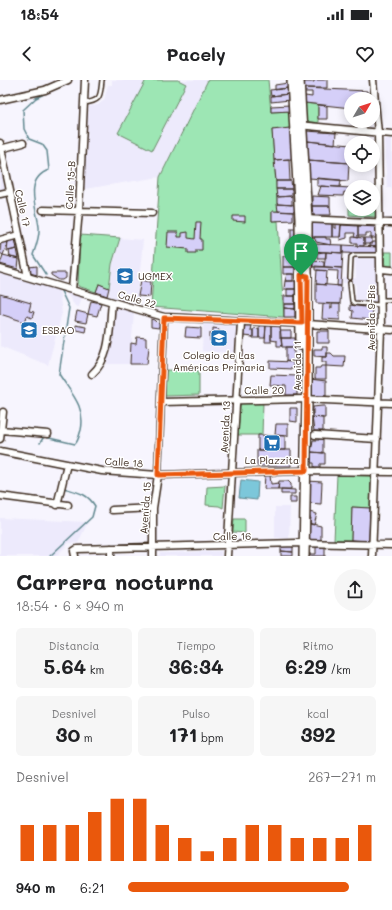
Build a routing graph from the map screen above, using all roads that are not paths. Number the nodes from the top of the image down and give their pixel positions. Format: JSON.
{"nodes":[{"id":1,"x":68,"y":80,"type":"edge"},
{"id":2,"x":85,"y":80,"type":"edge"},
{"id":3,"x":102,"y":80,"type":"edge"},
{"id":4,"x":292,"y":80,"type":"edge"},
{"id":5,"x":299,"y":80,"type":"edge"},
{"id":6,"x":373,"y":80,"type":"edge"},
{"id":7,"x":296,"y":96,"type":"junction"},
{"id":8,"x":0,"y":100,"type":"edge"},
{"id":9,"x":83,"y":103,"type":"junction"},
{"id":10,"x":298,"y":125,"type":"junction"},
{"id":11,"x":378,"y":133,"type":"junction"},
{"id":12,"x":392,"y":134,"type":"edge"},
{"id":13,"x":23,"y":143,"type":"dead end"},
{"id":14,"x":0,"y":147,"type":"edge"},
{"id":15,"x":9,"y":192,"type":"junction"},
{"id":16,"x":0,"y":194,"type":"edge"},
{"id":17,"x":43,"y":210,"type":"dead end"},
{"id":18,"x":79,"y":210,"type":"junction"},
{"id":19,"x":152,"y":213,"type":"dead end"},
{"id":20,"x":304,"y":219,"type":"junction"},
{"id":21,"x":380,"y":222,"type":"junction"},
{"id":22,"x":392,"y":223,"type":"edge"},
{"id":23,"x":20,"y":235,"type":"junction"},
{"id":24,"x":0,"y":240,"type":"edge"},
{"id":25,"x":381,"y":255,"type":"junction"},
{"id":26,"x":0,"y":269,"type":"edge"},
{"id":27,"x":381,"y":270,"type":"junction"},
{"id":28,"x":392,"y":270,"type":"edge"},
{"id":29,"x":28,"y":277,"type":"junction"},
{"id":30,"x":350,"y":278,"type":"dead end"},
{"id":31,"x":350,"y":283,"type":"dead end"},
{"id":32,"x":72,"y":290,"type":"junction"},
{"id":33,"x":392,"y":300,"type":"edge"},
{"id":34,"x":112,"y":303,"type":"junction"},
{"id":35,"x":381,"y":303,"type":"junction"},
{"id":36,"x":164,"y":318,"type":"junction"},
{"id":37,"x":242,"y":322,"type":"junction"},
{"id":38,"x":305,"y":324,"type":"junction"},
{"id":39,"x":382,"y":329,"type":"junction"},
{"id":40,"x":392,"y":330,"type":"edge"},
{"id":41,"x":92,"y":374,"type":"dead end"},
{"id":42,"x":305,"y":399,"type":"junction"},
{"id":43,"x":237,"y":400,"type":"junction"},
{"id":44,"x":161,"y":402,"type":"junction"},
{"id":45,"x":379,"y":403,"type":"junction"},
{"id":46,"x":392,"y":403,"type":"edge"},
{"id":47,"x":3,"y":412,"type":"dead end"},
{"id":48,"x":1,"y":430,"type":"junction"},
{"id":49,"x":48,"y":434,"type":"dead end"},
{"id":50,"x":315,"y":435,"type":"dead end"},
{"id":51,"x":0,"y":439,"type":"edge"},
{"id":52,"x":377,"y":439,"type":"junction"},
{"id":53,"x":0,"y":451,"type":"edge"},
{"id":54,"x":67,"y":464,"type":"junction"},
{"id":55,"x":303,"y":471,"type":"junction"},
{"id":56,"x":375,"y":472,"type":"junction"},
{"id":57,"x":392,"y":472,"type":"edge"},
{"id":58,"x":233,"y":474,"type":"junction"},
{"id":59,"x":158,"y":475,"type":"junction"},
{"id":60,"x":0,"y":496,"type":"edge"},
{"id":61,"x":57,"y":504,"type":"junction"},
{"id":62,"x":68,"y":505,"type":"dead end"},
{"id":63,"x":153,"y":508,"type":"junction"},
{"id":64,"x":112,"y":510,"type":"dead end"},
{"id":65,"x":301,"y":543,"type":"junction"},
{"id":66,"x":373,"y":544,"type":"junction"},
{"id":67,"x":392,"y":545,"type":"edge"},
{"id":68,"x":153,"y":546,"type":"junction"},
{"id":69,"x":228,"y":546,"type":"junction"},
{"id":70,"x":111,"y":548,"type":"junction"},
{"id":71,"x":74,"y":554,"type":"edge"},
{"id":72,"x":111,"y":556,"type":"edge"},
{"id":73,"x":153,"y":556,"type":"edge"},
{"id":74,"x":227,"y":556,"type":"edge"},
{"id":75,"x":298,"y":556,"type":"edge"},
{"id":76,"x":304,"y":556,"type":"edge"},
{"id":77,"x":372,"y":556,"type":"edge"}],
"edges":[{"from":1,"to":8,"type":"street"},
{"from":2,"to":9,"type":"street","name":"Calle 15-B"},
{"from":3,"to":9,"type":"lane"},
{"from":4,"to":7,"type":"main road","name":"Avenida 11"},
{"from":5,"to":7,"type":"main road","name":"Avenida 11"},
{"from":6,"to":11,"type":"street","name":"Avenida 9-Bis"},
{"from":7,"to":10,"type":"main road","name":"Avenida 11"},
{"from":9,"to":18,"type":"street","name":"Calle 15-B"},
{"from":10,"to":11,"type":"street"},
{"from":10,"to":20,"type":"main road","name":"Avenida 11"},
{"from":11,"to":12,"type":"street"},
{"from":11,"to":21,"type":"street","name":"Avenida 9-Bis"},
{"from":13,"to":14,"type":"street"},
{"from":14,"to":15,"type":"street","name":"Calle 17"},
{"from":15,"to":16,"type":"street"},
{"from":15,"to":23,"type":"street","name":"Calle 17"},
{"from":17,"to":18,"type":"street"},
{"from":18,"to":19,"type":"street"},
{"from":18,"to":32,"type":"street","name":"Calle 15-B"},
{"from":20,"to":21,"type":"street"},
{"from":20,"to":38,"type":"main road","name":"Avenida 11"},
{"from":21,"to":22,"type":"street"},
{"from":21,"to":25,"type":"street","name":"Avenida 9-Bis"},
{"from":23,"to":24,"type":"street"},
{"from":23,"to":29,"type":"street","name":"Calle 17"},
{"from":25,"to":27,"type":"street","name":"Avenida 9-Bis"},
{"from":25,"to":30,"type":"lane"},
{"from":26,"to":29,"type":"street","name":"Calle 22"},
{"from":27,"to":28,"type":"street"},
{"from":27,"to":35,"type":"street","name":"Avenida 9-Bis"},
{"from":29,"to":32,"type":"street","name":"Calle 22"},
{"from":31,"to":35,"type":"lane"},
{"from":32,"to":34,"type":"street","name":"Calle 22"},
{"from":33,"to":35,"type":"lane"},
{"from":34,"to":36,"type":"street","name":"Calle 22"},
{"from":34,"to":41,"type":"street"},
{"from":35,"to":39,"type":"street","name":"Avenida 9-Bis"},
{"from":36,"to":37,"type":"street","name":"Calle 22"},
{"from":36,"to":44,"type":"street","name":"Avenida 15"},
{"from":37,"to":38,"type":"street","name":"Calle 22"},
{"from":37,"to":43,"type":"street","name":"Avenida 13"},
{"from":38,"to":39,"type":"street","name":"Calle 22"},
{"from":38,"to":42,"type":"main road","name":"Avenida 11"},
{"from":39,"to":40,"type":"street","name":"Calle 22"},
{"from":39,"to":45,"type":"street","name":"Avenida 9-Bis"},
{"from":42,"to":43,"type":"street","name":"Calle 20"},
{"from":42,"to":45,"type":"street","name":"Calle 20"},
{"from":42,"to":55,"type":"main road","name":"Avenida 11"},
{"from":43,"to":44,"type":"street","name":"Calle 20"},
{"from":43,"to":58,"type":"street","name":"Avenida 13"},
{"from":44,"to":59,"type":"street","name":"Avenida 15"},
{"from":45,"to":46,"type":"street","name":"Calle 20"},
{"from":45,"to":52,"type":"street","name":"Avenida 9-Bis"},
{"from":47,"to":48,"type":"street"},
{"from":48,"to":49,"type":"street"},
{"from":48,"to":51,"type":"street"},
{"from":50,"to":52,"type":"street"},
{"from":52,"to":56,"type":"street","name":"Avenida 9-Bis"},
{"from":53,"to":54,"type":"street","name":"Calle 18"},
{"from":54,"to":59,"type":"street","name":"Calle 18"},
{"from":54,"to":61,"type":"street"},
{"from":55,"to":56,"type":"street","name":"Calle 18"},
{"from":55,"to":58,"type":"street","name":"Calle 18"},
{"from":55,"to":65,"type":"main road","name":"Avenida 11"},
{"from":56,"to":57,"type":"street","name":"Calle 18"},
{"from":56,"to":66,"type":"street","name":"Avenida 9-Bis"},
{"from":58,"to":59,"type":"street","name":"Calle 18"},
{"from":58,"to":69,"type":"street","name":"Avenida 13"},
{"from":59,"to":63,"type":"street","name":"Avenida 15"},
{"from":60,"to":61,"type":"street"},
{"from":61,"to":62,"type":"street"},
{"from":63,"to":64,"type":"street"},
{"from":63,"to":68,"type":"street","name":"Avenida 15"},
{"from":65,"to":66,"type":"street","name":"Calle 16"},
{"from":65,"to":69,"type":"street","name":"Calle 16"},
{"from":65,"to":75,"type":"main road","name":"Avenida 11"},
{"from":65,"to":76,"type":"main road","name":"Avenida 11"},
{"from":66,"to":67,"type":"street","name":"Calle 16"},
{"from":66,"to":77,"type":"street","name":"Avenida 9-Bis"},
{"from":68,"to":69,"type":"street","name":"Calle 16"},
{"from":68,"to":70,"type":"street","name":"Calle 16"},
{"from":68,"to":73,"type":"street","name":"Avenida 15"},
{"from":69,"to":74,"type":"street","name":"Avenida 13"},
{"from":70,"to":71,"type":"street","name":"Calle 16"},
{"from":70,"to":72,"type":"street"}]}
